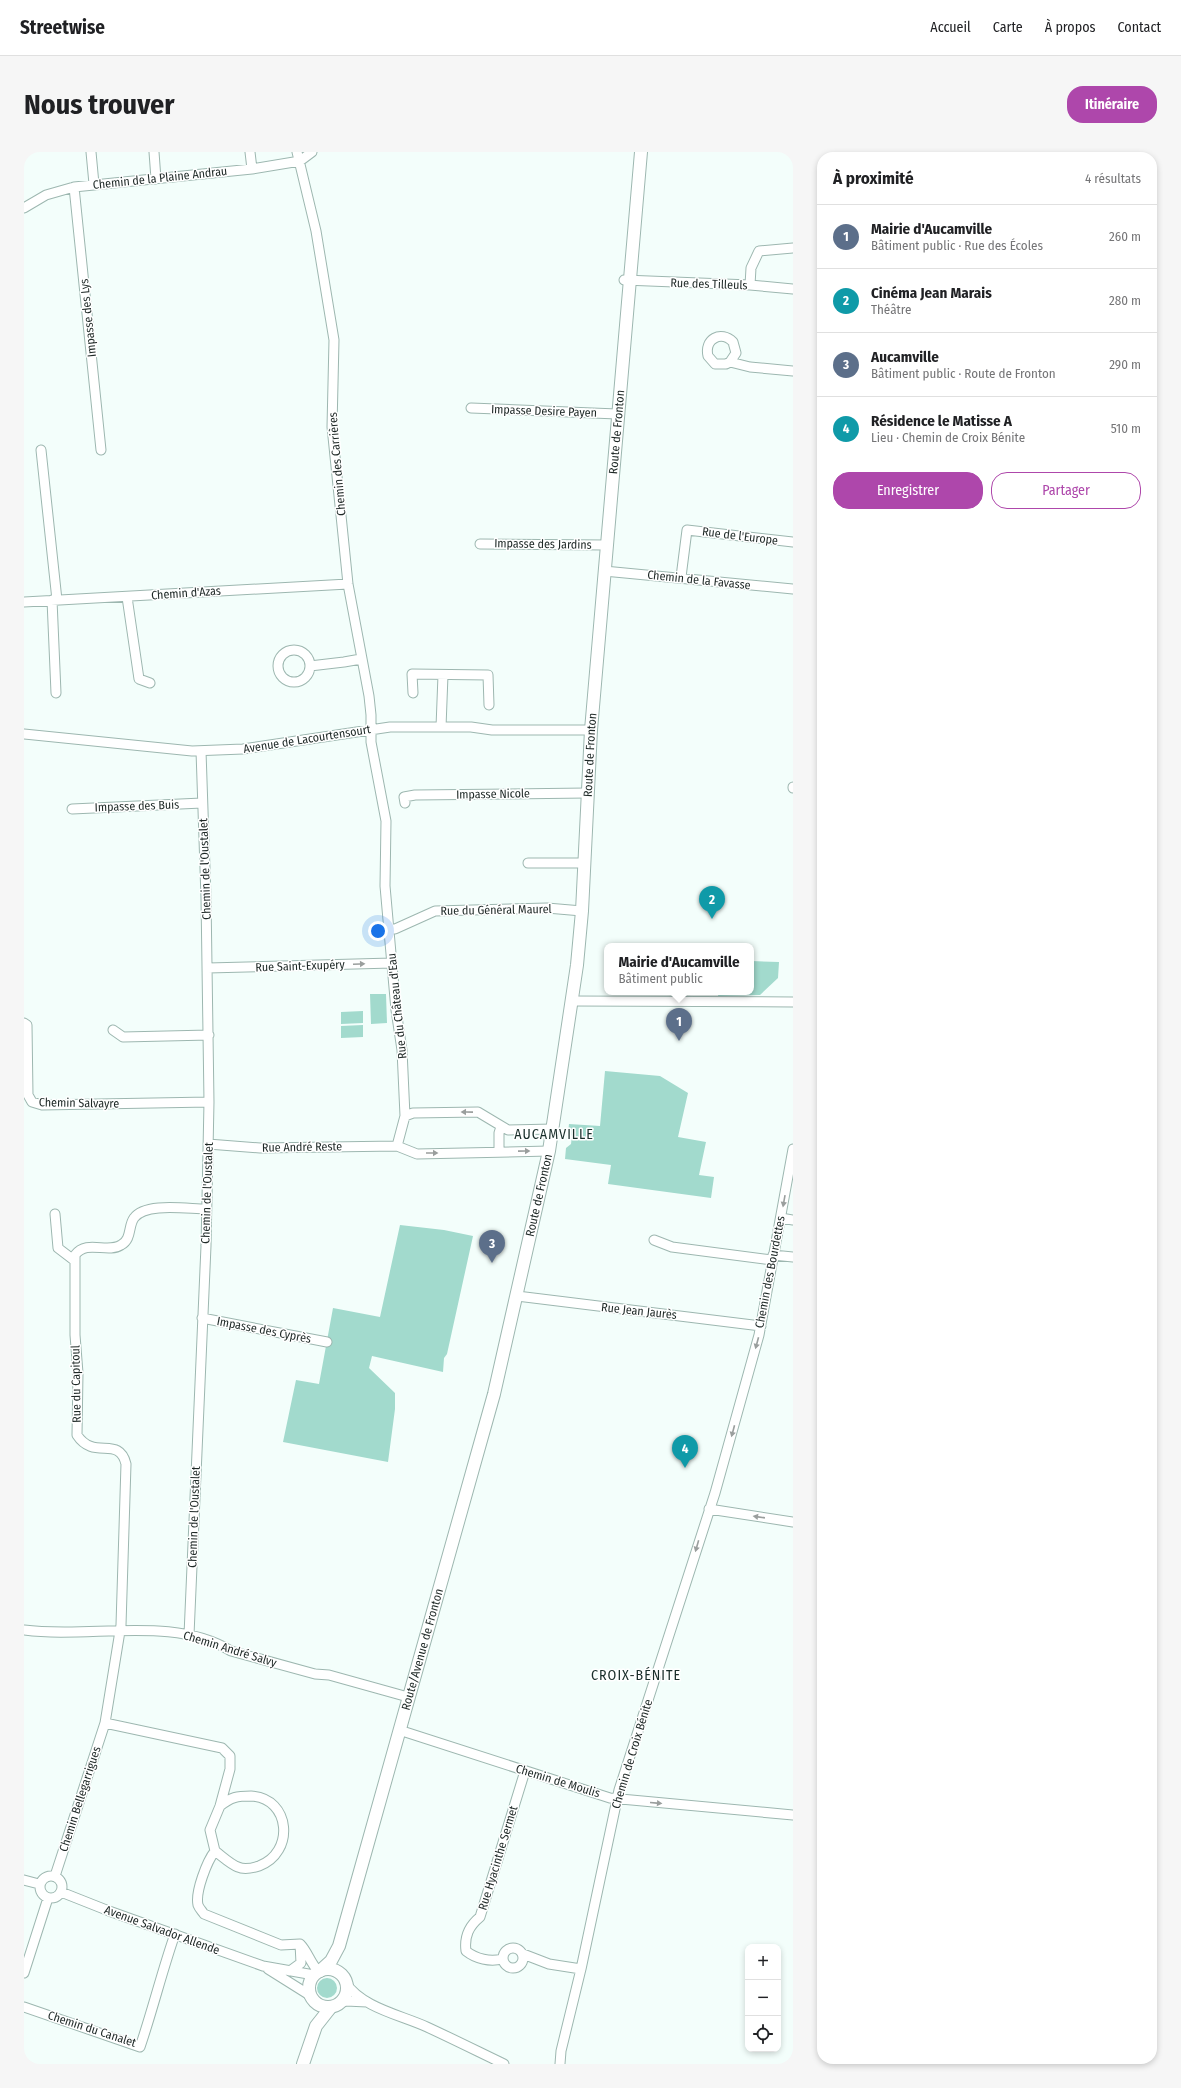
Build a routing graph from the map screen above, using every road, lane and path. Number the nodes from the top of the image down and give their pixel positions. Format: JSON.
{"nodes":[{"id":1,"x":91,"y":152,"type":"edge"},
{"id":2,"x":154,"y":152,"type":"edge"},
{"id":3,"x":250,"y":152,"type":"edge"},
{"id":4,"x":297,"y":152,"type":"edge"},
{"id":5,"x":312,"y":152,"type":"edge"},
{"id":6,"x":641,"y":152,"type":"edge"},
{"id":7,"x":300,"y":161,"type":"junction"},
{"id":8,"x":252,"y":169,"type":"junction"},
{"id":9,"x":156,"y":179,"type":"junction"},
{"id":10,"x":94,"y":184,"type":"junction"},
{"id":11,"x":74,"y":187,"type":"junction"},
{"id":12,"x":24,"y":208,"type":"edge"},
{"id":13,"x":793,"y":248,"type":"edge"},
{"id":14,"x":627,"y":280,"type":"junction"},
{"id":15,"x":750,"y":285,"type":"junction"},
{"id":16,"x":793,"y":289,"type":"edge"},
{"id":17,"x":730,"y":362,"type":"dead end"},
{"id":18,"x":793,"y":372,"type":"edge"},
{"id":19,"x":471,"y":408,"type":"dead end"},
{"id":20,"x":617,"y":414,"type":"junction"},
{"id":21,"x":41,"y":450,"type":"dead end"},
{"id":22,"x":101,"y":450,"type":"dead end"},
{"id":23,"x":793,"y":542,"type":"edge"},
{"id":24,"x":480,"y":544,"type":"dead end"},
{"id":25,"x":606,"y":545,"type":"junction"},
{"id":26,"x":604,"y":571,"type":"junction"},
{"id":27,"x":681,"y":577,"type":"junction"},
{"id":28,"x":348,"y":584,"type":"junction"},
{"id":29,"x":793,"y":589,"type":"edge"},
{"id":30,"x":128,"y":597,"type":"junction"},
{"id":31,"x":55,"y":600,"type":"junction"},
{"id":32,"x":24,"y":602,"type":"edge"},
{"id":33,"x":361,"y":659,"type":"junction"},
{"id":34,"x":310,"y":666,"type":"dead end"},
{"id":35,"x":443,"y":675,"type":"junction"},
{"id":36,"x":150,"y":683,"type":"dead end"},
{"id":37,"x":56,"y":693,"type":"dead end"},
{"id":38,"x":413,"y":693,"type":"dead end"},
{"id":39,"x":489,"y":706,"type":"dead end"},
{"id":40,"x":441,"y":727,"type":"junction"},
{"id":41,"x":371,"y":729,"type":"junction"},
{"id":42,"x":591,"y":730,"type":"junction"},
{"id":43,"x":24,"y":734,"type":"edge"},
{"id":44,"x":201,"y":751,"type":"junction"},
{"id":45,"x":587,"y":793,"type":"junction"},
{"id":46,"x":405,"y":802,"type":"dead end"},
{"id":47,"x":202,"y":803,"type":"junction"},
{"id":48,"x":72,"y":809,"type":"dead end"},
{"id":49,"x":528,"y":863,"type":"dead end"},
{"id":50,"x":585,"y":863,"type":"junction"},
{"id":51,"x":582,"y":911,"type":"junction"},
{"id":52,"x":388,"y":929,"type":"junction"},
{"id":53,"x":392,"y":963,"type":"junction"},
{"id":54,"x":208,"y":968,"type":"junction"},
{"id":55,"x":572,"y":1001,"type":"junction"},
{"id":56,"x":793,"y":1002,"type":"edge"},
{"id":57,"x":24,"y":1023,"type":"edge"},
{"id":58,"x":113,"y":1030,"type":"dead end"},
{"id":59,"x":209,"y":1035,"type":"junction"},
{"id":60,"x":209,"y":1102,"type":"junction"},
{"id":61,"x":405,"y":1116,"type":"junction"},
{"id":62,"x":501,"y":1127,"type":"junction"},
{"id":63,"x":553,"y":1129,"type":"junction"},
{"id":64,"x":208,"y":1144,"type":"junction"},
{"id":65,"x":396,"y":1146,"type":"junction"},
{"id":66,"x":793,"y":1149,"type":"edge"},
{"id":67,"x":549,"y":1151,"type":"junction"},
{"id":68,"x":500,"y":1152,"type":"junction"},
{"id":69,"x":206,"y":1209,"type":"junction"},
{"id":70,"x":55,"y":1214,"type":"dead end"},
{"id":71,"x":780,"y":1218,"type":"junction"},
{"id":72,"x":793,"y":1220,"type":"edge"},
{"id":73,"x":654,"y":1240,"type":"dead end"},
{"id":74,"x":773,"y":1258,"type":"junction"},
{"id":75,"x":793,"y":1258,"type":"edge"},
{"id":76,"x":75,"y":1261,"type":"junction"},
{"id":77,"x":517,"y":1296,"type":"junction"},
{"id":78,"x":202,"y":1318,"type":"junction"},
{"id":79,"x":760,"y":1326,"type":"junction"},
{"id":80,"x":327,"y":1342,"type":"dead end"},
{"id":81,"x":504,"y":1352,"type":"joint"},
{"id":82,"x":743,"y":1393,"type":"joint"},
{"id":83,"x":709,"y":1509,"type":"junction"},
{"id":84,"x":793,"y":1522,"type":"edge"},
{"id":85,"x":24,"y":1630,"type":"edge"},
{"id":86,"x":120,"y":1632,"type":"junction"},
{"id":87,"x":189,"y":1635,"type":"junction"},
{"id":88,"x":408,"y":1697,"type":"junction"},
{"id":89,"x":104,"y":1723,"type":"junction"},
{"id":90,"x":399,"y":1730,"type":"junction"},
{"id":91,"x":525,"y":1771,"type":"junction"},
{"id":92,"x":617,"y":1799,"type":"junction"},
{"id":93,"x":220,"y":1806,"type":"junction"},
{"id":94,"x":793,"y":1815,"type":"edge"},
{"id":95,"x":215,"y":1851,"type":"junction"},
{"id":96,"x":55,"y":1876,"type":"junction"},
{"id":97,"x":24,"y":1880,"type":"edge"},
{"id":98,"x":39,"y":1884,"type":"junction"},
{"id":99,"x":61,"y":1892,"type":"junction"},
{"id":100,"x":48,"y":1898,"type":"junction"},
{"id":101,"x":175,"y":1934,"type":"junction"},
{"id":102,"x":300,"y":1944,"type":"junction"},
{"id":103,"x":339,"y":1946,"type":"junction"},
{"id":104,"x":523,"y":1954,"type":"junction"},
{"id":105,"x":502,"y":1959,"type":"junction"},
{"id":106,"x":263,"y":1966,"type":"junction"},
{"id":107,"x":581,"y":1969,"type":"junction"},
{"id":108,"x":290,"y":1970,"type":"junction"},
{"id":109,"x":24,"y":1973,"type":"edge"},
{"id":110,"x":318,"y":1973,"type":"junction"},
{"id":111,"x":344,"y":1979,"type":"junction"},
{"id":112,"x":313,"y":1999,"type":"junction"},
{"id":113,"x":367,"y":2002,"type":"junction"},
{"id":114,"x":335,"y":2004,"type":"junction"},
{"id":115,"x":24,"y":2007,"type":"edge"},
{"id":116,"x":316,"y":2026,"type":"junction"},
{"id":117,"x":561,"y":2051,"type":"junction"},
{"id":118,"x":303,"y":2064,"type":"edge"},
{"id":119,"x":504,"y":2064,"type":"edge"},
{"id":120,"x":554,"y":2064,"type":"edge"},
{"id":121,"x":560,"y":2064,"type":"edge"}],
"edges":[{"from":1,"to":10,"type":"street"},
{"from":2,"to":9,"type":"street"},
{"from":3,"to":8,"type":"street"},
{"from":4,"to":7,"type":"street","name":"Chemin des Carrières"},
{"from":5,"to":7,"type":"street"},
{"from":6,"to":14,"type":"main road","name":"Route de Fronton"},
{"from":7,"to":8,"type":"street","name":"Chemin de la Plaine Andrau"},
{"from":7,"to":28,"type":"street","name":"Chemin des Carrières"},
{"from":8,"to":9,"type":"street","name":"Chemin de la Plaine Andrau"},
{"from":9,"to":10,"type":"street","name":"Chemin de la Plaine Andrau"},
{"from":10,"to":11,"type":"street","name":"Chemin de la Plaine Andrau"},
{"from":11,"to":12,"type":"street","name":"Chemin de la Plaine Andrau"},
{"from":11,"to":22,"type":"street","name":"Impasse des Lys"},
{"from":13,"to":15,"type":"street"},
{"from":14,"to":15,"type":"street","name":"Rue des Tilleuls"},
{"from":14,"to":20,"type":"main road","name":"Route de Fronton"},
{"from":15,"to":16,"type":"street","name":"Rue des Tilleuls"},
{"from":17,"to":18,"type":"street"},
{"from":19,"to":20,"type":"street","name":"Impasse Desire Payen"},
{"from":20,"to":25,"type":"main road","name":"Route de Fronton"},
{"from":21,"to":31,"type":"street"},
{"from":23,"to":27,"type":"street","name":"Rue de l'Europe"},
{"from":24,"to":25,"type":"street","name":"Impasse des Jardins"},
{"from":25,"to":26,"type":"main road","name":"Route de Fronton"},
{"from":26,"to":27,"type":"street","name":"Chemin de la Favasse"},
{"from":26,"to":42,"type":"main road","name":"Route de Fronton"},
{"from":27,"to":29,"type":"street","name":"Chemin de la Favasse"},
{"from":28,"to":30,"type":"street","name":"Chemin d'Azas"},
{"from":28,"to":33,"type":"street","name":"Chemin des Carrières"},
{"from":30,"to":31,"type":"street","name":"Chemin d'Azas"},
{"from":30,"to":36,"type":"street"},
{"from":31,"to":32,"type":"street","name":"Chemin d'Azas"},
{"from":31,"to":37,"type":"street"},
{"from":33,"to":34,"type":"street"},
{"from":33,"to":41,"type":"street","name":"Chemin des Carrières"},
{"from":35,"to":38,"type":"street"},
{"from":35,"to":39,"type":"street"},
{"from":35,"to":40,"type":"street"},
{"from":40,"to":41,"type":"street","name":"Avenue de Lacourtensourt"},
{"from":40,"to":42,"type":"street","name":"Avenue de Lacourtensourt"},
{"from":41,"to":44,"type":"street","name":"Avenue de Lacourtensourt"},
{"from":41,"to":52,"type":"street","name":"Rue du Château d'Eau"},
{"from":42,"to":45,"type":"main road","name":"Route de Fronton"},
{"from":43,"to":44,"type":"street","name":"Avenue de Lacourtensourt"},
{"from":44,"to":47,"type":"street","name":"Chemin de l'Oustalet"},
{"from":45,"to":46,"type":"street","name":"Impasse Nicole"},
{"from":45,"to":50,"type":"main road","name":"Route de Fronton"},
{"from":47,"to":48,"type":"street","name":"Impasse des Buis"},
{"from":47,"to":54,"type":"street","name":"Chemin de l'Oustalet"},
{"from":49,"to":50,"type":"street"},
{"from":50,"to":51,"type":"main road","name":"Route de Fronton"},
{"from":51,"to":52,"type":"street","name":"Rue du Général Maurel"},
{"from":51,"to":55,"type":"main road","name":"Route de Fronton"},
{"from":52,"to":53,"type":"street","name":"Rue du Château d'Eau"},
{"from":54,"to":53,"type":"street","name":"Rue Saint-Exupéry","one_way":true},
{"from":53,"to":61,"type":"street","name":"Rue du Château d'Eau"},
{"from":54,"to":59,"type":"street","name":"Chemin de l'Oustalet"},
{"from":55,"to":56,"type":"street"},
{"from":55,"to":63,"type":"main road","name":"Route de Fronton"},
{"from":57,"to":60,"type":"street","name":"Chemin Salvayre"},
{"from":58,"to":59,"type":"street"},
{"from":59,"to":60,"type":"street","name":"Chemin de l'Oustalet"},
{"from":60,"to":64,"type":"street","name":"Chemin de l'Oustalet"},
{"from":62,"to":61,"type":"street","one_way":true},
{"from":61,"to":65,"type":"street","name":"Rue du Château d'Eau"},
{"from":62,"to":63,"type":"street"},
{"from":62,"to":68,"type":"street"},
{"from":63,"to":67,"type":"main road","name":"Route de Fronton"},
{"from":64,"to":65,"type":"street","name":"Rue André Reste"},
{"from":64,"to":69,"type":"street","name":"Chemin de l'Oustalet"},
{"from":65,"to":68,"type":"street","one_way":true},
{"from":66,"to":71,"type":"street","name":"Chemin des Bourdettes","one_way":true},
{"from":68,"to":67,"type":"street","one_way":true},
{"from":67,"to":77,"type":"main road","name":"Route de Fronton"},
{"from":69,"to":76,"type":"street"},
{"from":69,"to":78,"type":"street","name":"Chemin de l'Oustalet"},
{"from":70,"to":76,"type":"street"},
{"from":71,"to":72,"type":"street"},
{"from":71,"to":74,"type":"street","name":"Chemin des Bourdettes"},
{"from":73,"to":74,"type":"street"},
{"from":74,"to":75,"type":"street"},
{"from":74,"to":79,"type":"street","name":"Chemin des Bourdettes"},
{"from":76,"to":86,"type":"street","name":"Rue du Capitoul"},
{"from":77,"to":79,"type":"street","name":"Rue Jean Jaurès"},
{"from":77,"to":81,"type":"main road","name":"Route de Fronton"},
{"from":78,"to":80,"type":"street","name":"Impasse des Cyprès"},
{"from":78,"to":87,"type":"street","name":"Chemin de l'Oustalet"},
{"from":79,"to":82,"type":"street","name":"Chemin des Bourdettes","one_way":true},
{"from":81,"to":88,"type":"main road","name":"Route/Avenue de Fronton"},
{"from":82,"to":83,"type":"street","name":"Chemin de Croix Bénite","one_way":true},
{"from":84,"to":83,"type":"street","one_way":true},
{"from":83,"to":92,"type":"street","name":"Chemin de Croix Bénite","one_way":true},
{"from":85,"to":86,"type":"street","name":"Chemin André Salvy"},
{"from":86,"to":87,"type":"street","name":"Chemin André Salvy"},
{"from":86,"to":89,"type":"street","name":"Rue du Capitoul"},
{"from":87,"to":88,"type":"street","name":"Chemin André Salvy"},
{"from":88,"to":90,"type":"main road","name":"Route/Avenue de Fronton"},
{"from":89,"to":93,"type":"street"},
{"from":89,"to":96,"type":"street","name":"Chemin Bellegarrigues"},
{"from":90,"to":91,"type":"street","name":"Chemin de Moulis"},
{"from":90,"to":103,"type":"main road","name":"Route/Avenue de Fronton"},
{"from":91,"to":92,"type":"street","name":"Chemin de Moulis"},
{"from":91,"to":105,"type":"street","name":"Rue Hyacinthe Sermet"},
{"from":92,"to":94,"type":"street","name":"Chemin de Moulis","one_way":true},
{"from":92,"to":107,"type":"street","name":"Chemin de Croix Bénite"},
{"from":93,"to":95,"type":"street"},
{"from":93,"to":95,"type":"street"},
{"from":95,"to":102,"type":"street"},
{"from":96,"to":98,"type":"street"},
{"from":96,"to":99,"type":"street"},
{"from":97,"to":98,"type":"street"},
{"from":98,"to":100,"type":"street"},
{"from":99,"to":100,"type":"street"},
{"from":99,"to":101,"type":"street","name":"Avenue Salvador Allende"},
{"from":100,"to":109,"type":"street"},
{"from":101,"to":106,"type":"street","name":"Avenue Salvador Allende"},
{"from":101,"to":115,"type":"street","name":"Chemin du Canalet"},
{"from":102,"to":108,"type":"street"},
{"from":102,"to":110,"type":"street"},
{"from":103,"to":110,"type":"main road"},
{"from":103,"to":111,"type":"main road"},
{"from":104,"to":105,"type":"street"},
{"from":104,"to":105,"type":"street","name":"Rue Hyacinthe Sermet"},
{"from":104,"to":107,"type":"street"},
{"from":106,"to":108,"type":"street","name":"Avenue Salvador Allende"},
{"from":106,"to":112,"type":"street","name":"Avenue Salvador Allende"},
{"from":107,"to":117,"type":"street","name":"Chemin de Croix Bénite"},
{"from":108,"to":110,"type":"street","name":"Avenue Salvador Allende"},
{"from":110,"to":111,"type":"main road"},
{"from":110,"to":112,"type":"main road"},
{"from":111,"to":113,"type":"street"},
{"from":111,"to":114,"type":"main road"},
{"from":112,"to":114,"type":"main road"},
{"from":112,"to":116,"type":"main road"},
{"from":113,"to":114,"type":"street"},
{"from":113,"to":119,"type":"street"},
{"from":114,"to":116,"type":"main road"},
{"from":116,"to":118,"type":"main road"},
{"from":117,"to":120,"type":"street","name":"Chemin de Croix Bénite"},
{"from":117,"to":121,"type":"street","name":"Chemin de Croix Bénite"}]}
